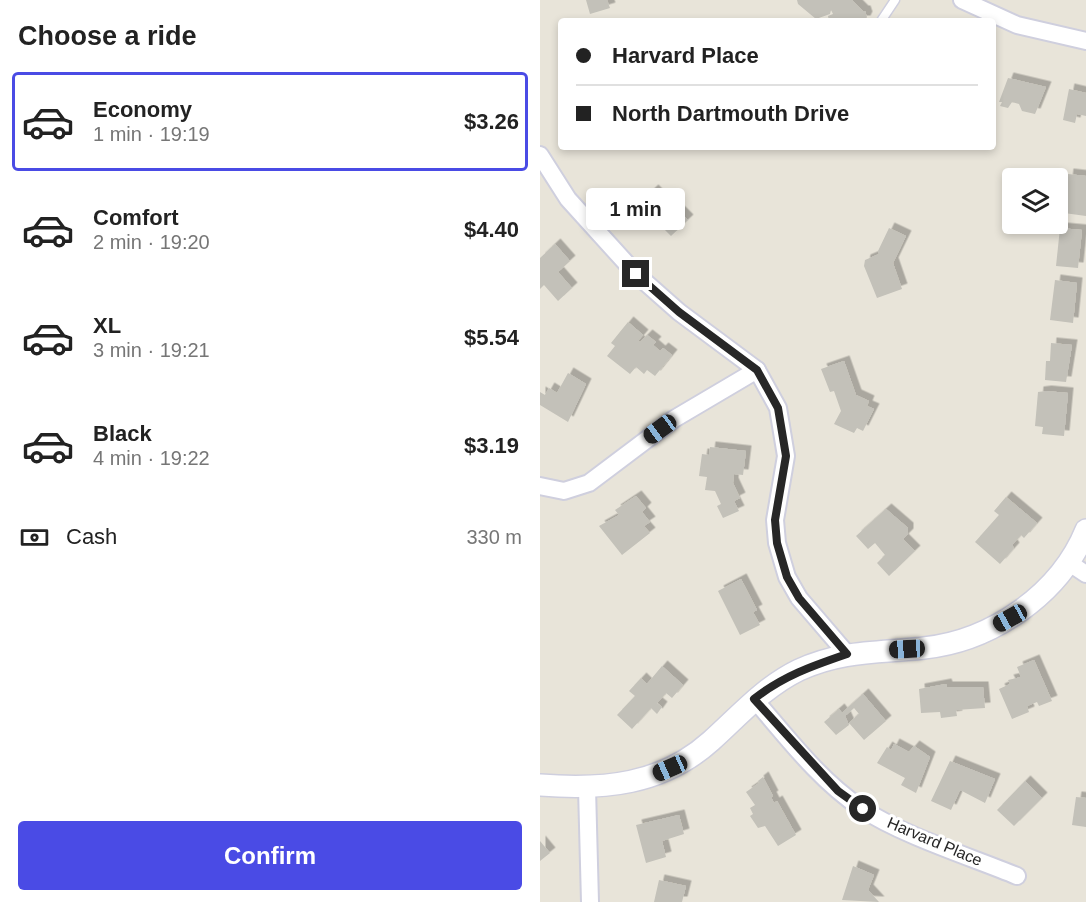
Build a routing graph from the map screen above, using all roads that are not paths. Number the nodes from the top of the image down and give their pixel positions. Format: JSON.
{"nodes":[{"id":1,"x":895,"y":0,"type":"edge"},
{"id":2,"x":962,"y":0,"type":"edge"},
{"id":3,"x":883,"y":18,"type":"edge"},
{"id":4,"x":1086,"y":41,"type":"edge"},
{"id":5,"x":540,"y":155,"type":"edge"},
{"id":6,"x":757,"y":370,"type":"junction"},
{"id":7,"x":540,"y":486,"type":"edge"},
{"id":8,"x":1086,"y":530,"type":"edge"},
{"id":9,"x":1068,"y":562,"type":"junction"},
{"id":10,"x":1086,"y":574,"type":"edge"},
{"id":11,"x":847,"y":654,"type":"junction"},
{"id":12,"x":754,"y":699,"type":"junction"},
{"id":13,"x":540,"y":785,"type":"edge"},
{"id":14,"x":587,"y":789,"type":"junction"},
{"id":15,"x":1017,"y":876,"type":"dead end"},
{"id":16,"x":590,"y":902,"type":"edge"}],
"edges":[{"from":1,"to":3,"type":"lane"},
{"from":2,"to":4,"type":"street"},
{"from":5,"to":6,"type":"street"},
{"from":6,"to":7,"type":"street"},
{"from":6,"to":11,"type":"street"},
{"from":8,"to":9,"type":"street"},
{"from":9,"to":10,"type":"street"},
{"from":9,"to":11,"type":"street"},
{"from":11,"to":12,"type":"street"},
{"from":12,"to":14,"type":"street"},
{"from":12,"to":15,"type":"street","name":"Harvard Place"},
{"from":13,"to":14,"type":"street"},
{"from":14,"to":16,"type":"street"}]}
